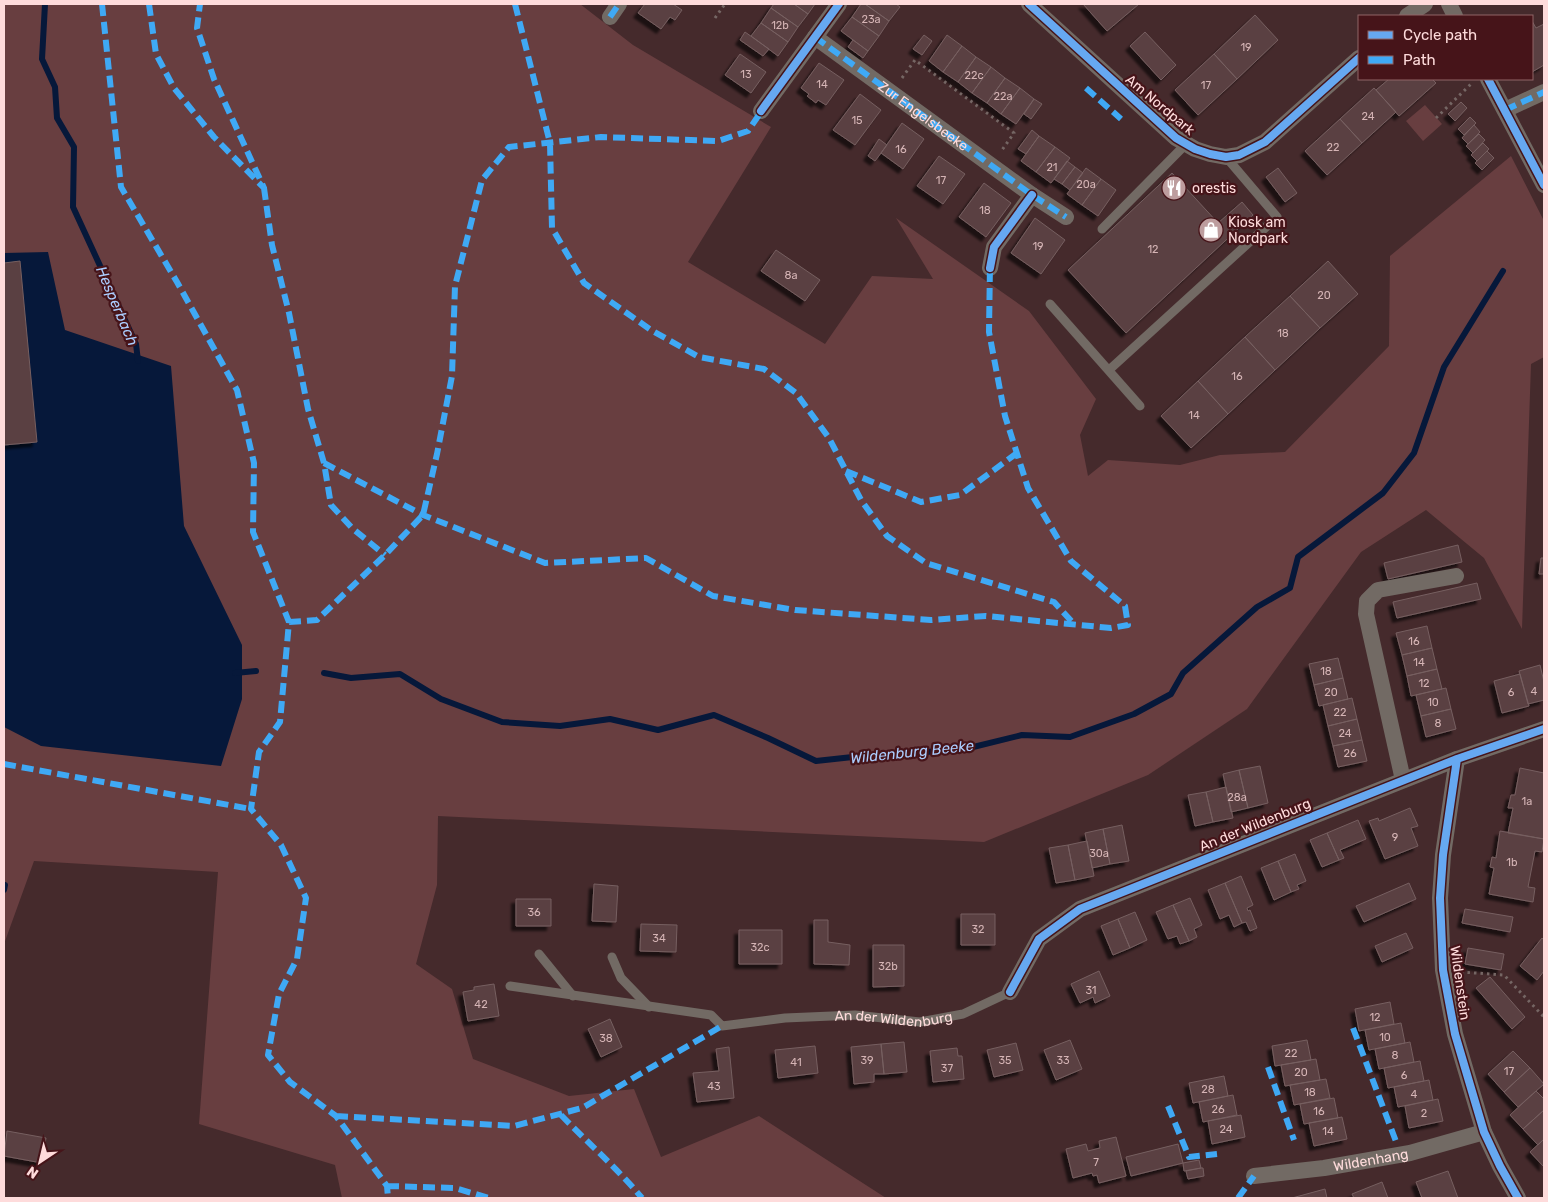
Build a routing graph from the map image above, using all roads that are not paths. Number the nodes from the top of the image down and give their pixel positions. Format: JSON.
{"nodes":[{"id":1,"x":839,"y":4,"type":"edge"},
{"id":2,"x":1029,"y":4,"type":"edge"},
{"id":3,"x":1425,"y":4,"type":"edge"},
{"id":4,"x":1408,"y":15,"type":"edge"},
{"id":5,"x":815,"y":37,"type":"junction"},
{"id":6,"x":1358,"y":59,"type":"edge"},
{"id":7,"x":1489,"y":80,"type":"edge"},
{"id":8,"x":1544,"y":92,"type":"edge"},
{"id":9,"x":1505,"y":110,"type":"junction"},
{"id":10,"x":761,"y":111,"type":"dead end"},
{"id":11,"x":1181,"y":141,"type":"junction"},
{"id":12,"x":1226,"y":157,"type":"junction"},
{"id":13,"x":1544,"y":185,"type":"edge"},
{"id":14,"x":1032,"y":194,"type":"junction"},
{"id":15,"x":1066,"y":216,"type":"dead end"},
{"id":16,"x":1102,"y":229,"type":"dead end"},
{"id":17,"x":990,"y":268,"type":"dead end"},
{"id":18,"x":1050,"y":304,"type":"dead end"},
{"id":19,"x":1109,"y":370,"type":"junction"},
{"id":20,"x":1140,"y":406,"type":"dead end"},
{"id":21,"x":1456,"y":576,"type":"dead end"},
{"id":22,"x":1544,"y":729,"type":"edge"},
{"id":23,"x":1457,"y":759,"type":"junction"},
{"id":24,"x":1403,"y":780,"type":"junction"},
{"id":25,"x":539,"y":954,"type":"dead end"},
{"id":26,"x":612,"y":957,"type":"dead end"},
{"id":27,"x":510,"y":986,"type":"dead end"},
{"id":28,"x":1010,"y":992,"type":"joint"},
{"id":29,"x":573,"y":996,"type":"junction"},
{"id":30,"x":649,"y":1007,"type":"junction"},
{"id":31,"x":1484,"y":1132,"type":"junction"},
{"id":32,"x":1254,"y":1176,"type":"dead end"},
{"id":33,"x":1518,"y":1198,"type":"edge"}],
"edges":[{"from":1,"to":5,"type":"street"},
{"from":2,"to":11,"type":"street","name":"Am Nordpark"},
{"from":3,"to":4,"type":"street"},
{"from":5,"to":10,"type":"street"},
{"from":5,"to":14,"type":"street","name":"Zur Engelsbeeke"},
{"from":6,"to":12,"type":"street"},
{"from":7,"to":9,"type":"street"},
{"from":8,"to":9,"type":"street"},
{"from":9,"to":13,"type":"street"},
{"from":11,"to":12,"type":"street","name":"Am Nordpark"},
{"from":11,"to":16,"type":"lane"},
{"from":12,"to":19,"type":"lane"},
{"from":14,"to":15,"type":"street","name":"Zur Engelsbeeke"},
{"from":14,"to":17,"type":"street"},
{"from":18,"to":19,"type":"lane"},
{"from":19,"to":20,"type":"lane"},
{"from":21,"to":24,"type":"street"},
{"from":22,"to":23,"type":"street","name":"An der Wildenburg"},
{"from":23,"to":24,"type":"street","name":"An der Wildenburg"},
{"from":23,"to":31,"type":"street","name":"Wildenstein"},
{"from":24,"to":28,"type":"street","name":"An der Wildenburg"},
{"from":25,"to":29,"type":"lane"},
{"from":26,"to":30,"type":"lane"},
{"from":27,"to":29,"type":"lane","name":"An der Wildenburg"},
{"from":28,"to":30,"type":"lane","name":"An der Wildenburg"},
{"from":29,"to":30,"type":"lane","name":"An der Wildenburg"},
{"from":31,"to":32,"type":"street","name":"Wildenhang"},
{"from":31,"to":33,"type":"street","name":"Wildenstein"}]}
